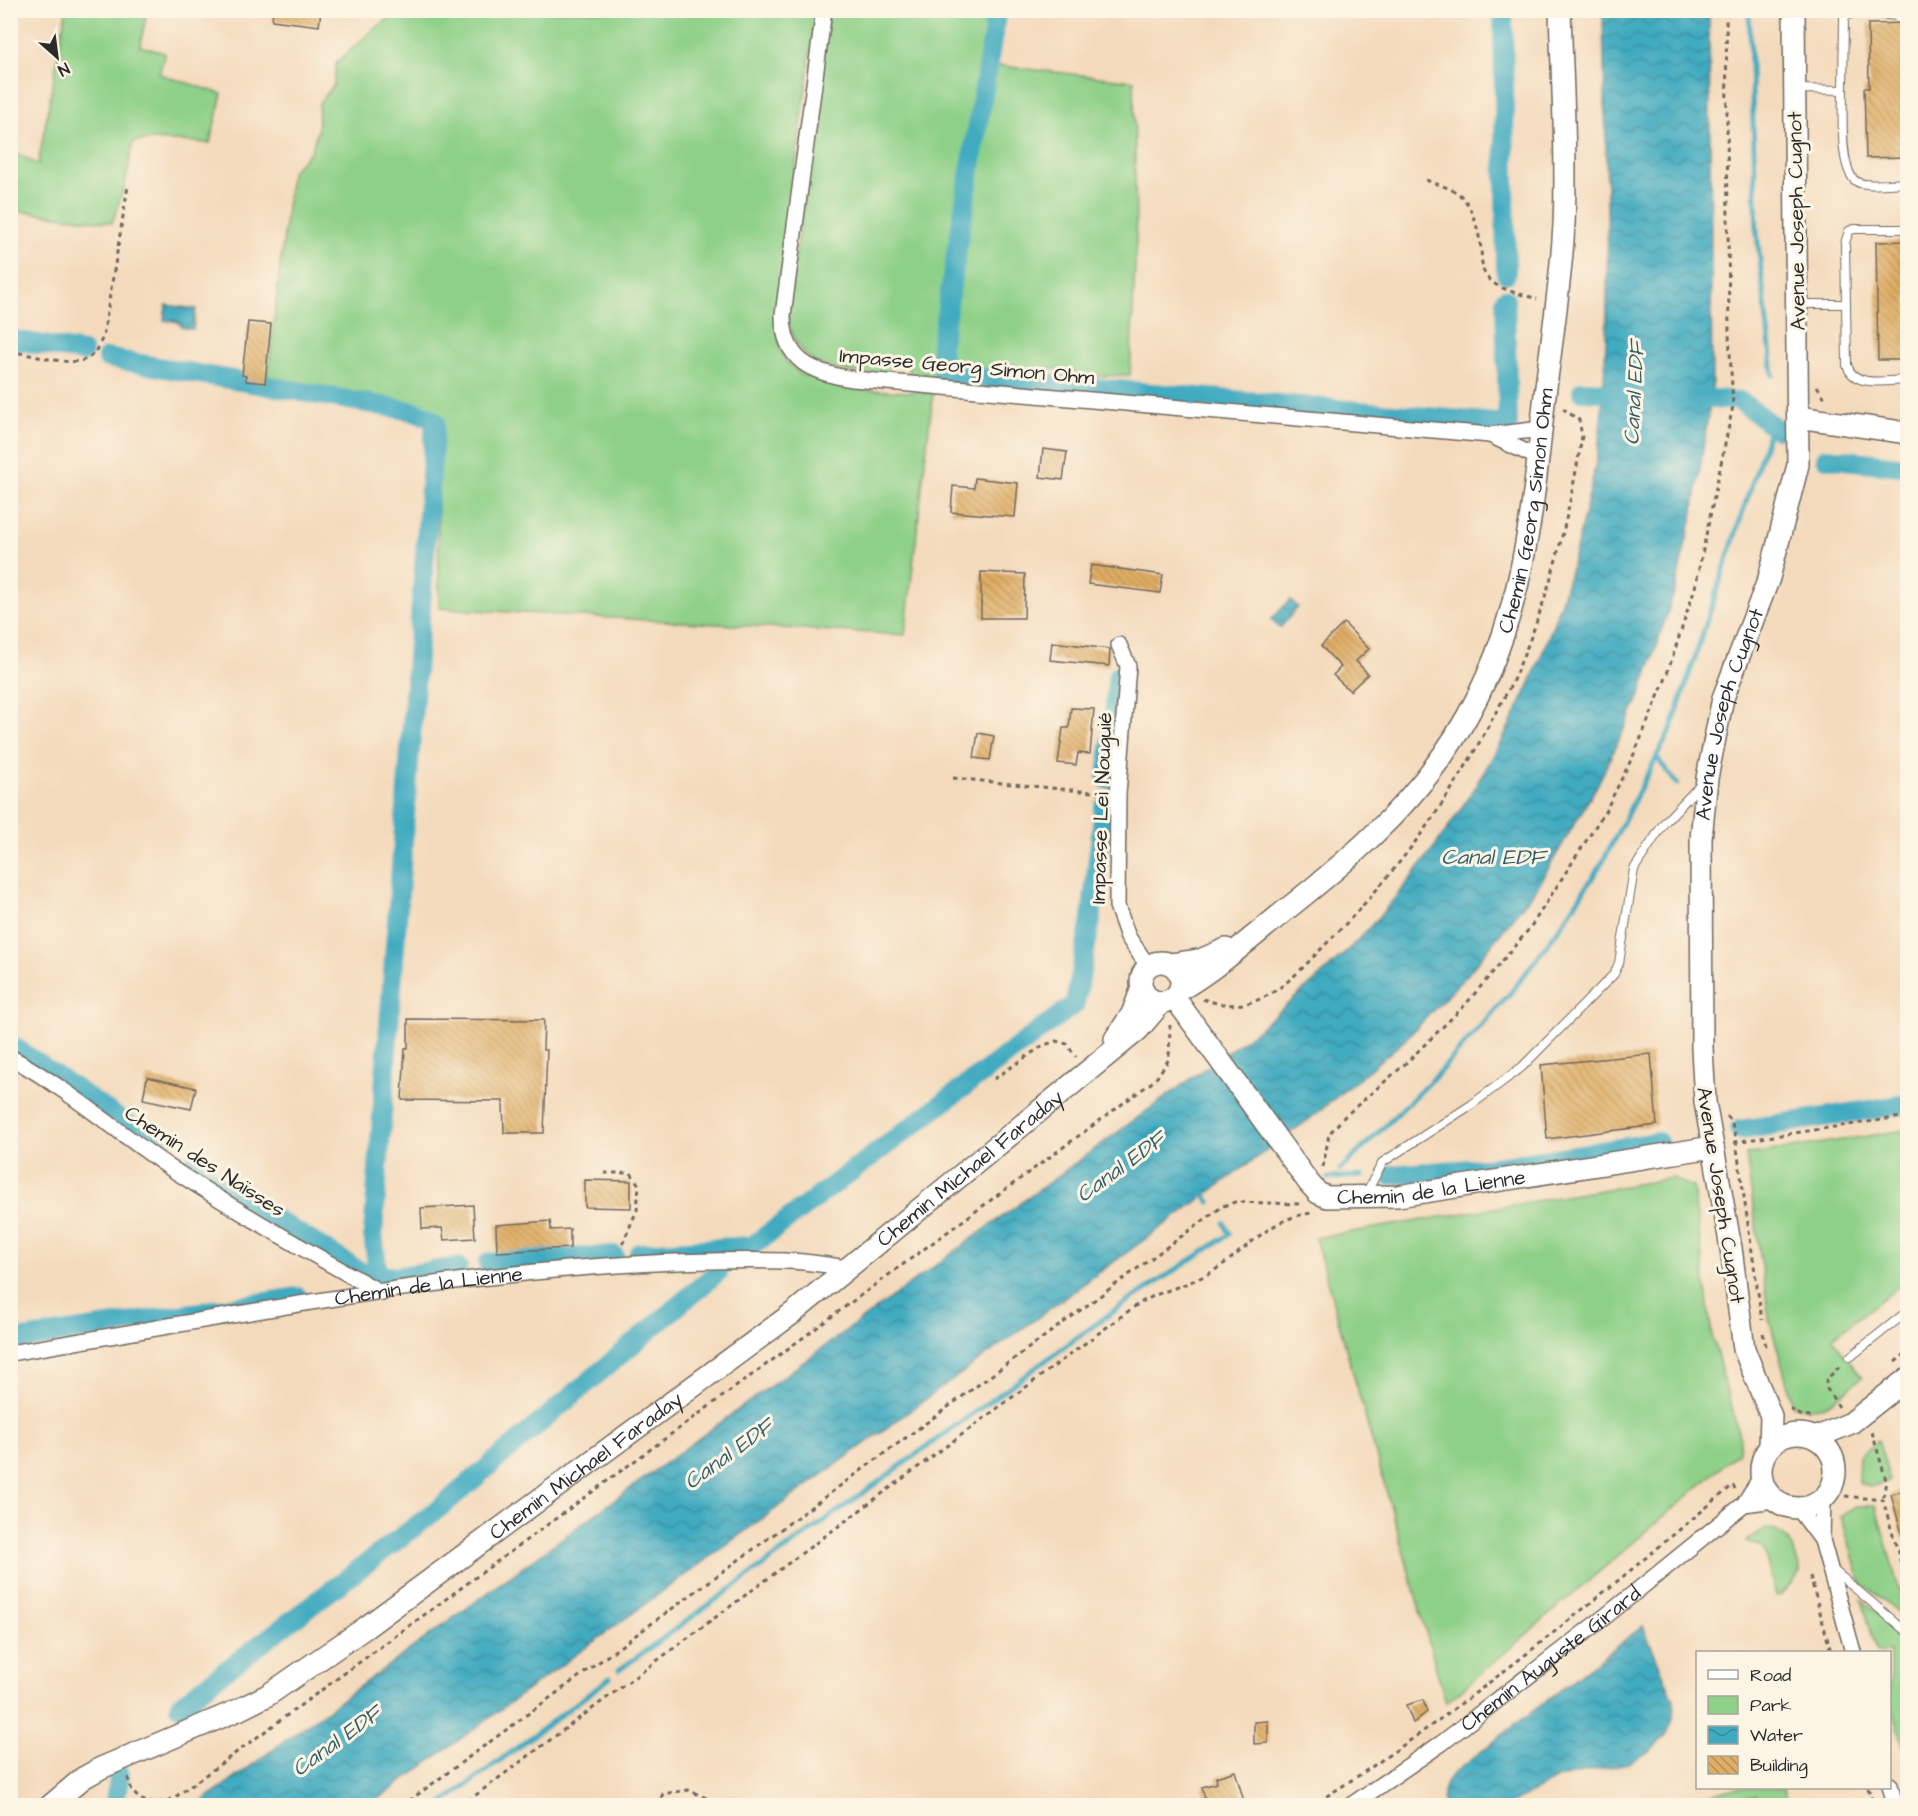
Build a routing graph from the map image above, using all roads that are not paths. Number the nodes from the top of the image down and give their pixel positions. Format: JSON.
{"nodes":[{"id":1,"x":824,"y":10,"type":"edge"},
{"id":2,"x":1560,"y":10,"type":"edge"},
{"id":3,"x":1794,"y":10,"type":"edge"},
{"id":4,"x":1908,"y":16,"type":"edge"},
{"id":5,"x":1794,"y":89,"type":"junction"},
{"id":6,"x":1843,"y":90,"type":"junction"},
{"id":7,"x":1908,"y":183,"type":"edge"},
{"id":8,"x":1908,"y":230,"type":"edge"},
{"id":9,"x":1797,"y":304,"type":"junction"},
{"id":10,"x":1846,"y":304,"type":"junction"},
{"id":11,"x":1908,"y":380,"type":"edge"},
{"id":12,"x":1798,"y":417,"type":"junction"},
{"id":13,"x":1542,"y":429,"type":"junction"},
{"id":14,"x":1908,"y":433,"type":"edge"},
{"id":15,"x":1490,"y":435,"type":"junction"},
{"id":16,"x":1539,"y":458,"type":"junction"},
{"id":17,"x":1119,"y":645,"type":"dead end"},
{"id":18,"x":1707,"y":778,"type":"junction"},
{"id":19,"x":1272,"y":921,"type":"junction"},
{"id":20,"x":1171,"y":964,"type":"junction"},
{"id":21,"x":1148,"y":966,"type":"junction"},
{"id":22,"x":1142,"y":988,"type":"junction"},
{"id":23,"x":1171,"y":998,"type":"junction"},
{"id":24,"x":10,"y":1057,"type":"edge"},
{"id":25,"x":1086,"y":1070,"type":"junction"},
{"id":26,"x":1713,"y":1147,"type":"junction"},
{"id":27,"x":1364,"y":1198,"type":"junction"},
{"id":28,"x":850,"y":1268,"type":"junction"},
{"id":29,"x":382,"y":1293,"type":"junction"},
{"id":30,"x":1908,"y":1311,"type":"edge"},
{"id":31,"x":10,"y":1353,"type":"edge"},
{"id":32,"x":1850,"y":1357,"type":"road end"},
{"id":33,"x":1908,"y":1378,"type":"edge"},
{"id":34,"x":1778,"y":1410,"type":"junction"},
{"id":35,"x":1845,"y":1415,"type":"junction"},
{"id":36,"x":1810,"y":1429,"type":"junction"},
{"id":37,"x":1770,"y":1446,"type":"junction"},
{"id":38,"x":1833,"y":1460,"type":"junction"},
{"id":39,"x":1761,"y":1478,"type":"junction"},
{"id":40,"x":1823,"y":1497,"type":"junction"},
{"id":41,"x":1774,"y":1500,"type":"junction"},
{"id":42,"x":1744,"y":1504,"type":"junction"},
{"id":43,"x":1798,"y":1508,"type":"junction"},
{"id":44,"x":1822,"y":1540,"type":"junction"},
{"id":45,"x":1828,"y":1565,"type":"junction"},
{"id":46,"x":1908,"y":1633,"type":"edge"},
{"id":47,"x":1852,"y":1651,"type":"edge"},
{"id":48,"x":1891,"y":1789,"type":"edge"},
{"id":49,"x":50,"y":1806,"type":"edge"},
{"id":50,"x":1350,"y":1806,"type":"edge"},
{"id":51,"x":1895,"y":1806,"type":"edge"}],
"edges":[{"from":1,"to":15,"type":"street","name":"Impasse Georg Simon Ohm"},
{"from":2,"to":13,"type":"main road","name":"Chemin Georg Simon Ohm"},
{"from":3,"to":5,"type":"main road","name":"Avenue Joseph Cugnot"},
{"from":4,"to":6,"type":"lane"},
{"from":5,"to":6,"type":"lane"},
{"from":5,"to":9,"type":"main road","name":"Avenue Joseph Cugnot"},
{"from":6,"to":7,"type":"lane"},
{"from":8,"to":10,"type":"lane"},
{"from":9,"to":10,"type":"lane"},
{"from":9,"to":12,"type":"main road","name":"Avenue Joseph Cugnot"},
{"from":10,"to":11,"type":"lane"},
{"from":12,"to":14,"type":"main road"},
{"from":12,"to":18,"type":"main road","name":"Avenue Joseph Cugnot"},
{"from":13,"to":15,"type":"street","name":"Impasse Georg Simon Ohm"},
{"from":13,"to":16,"type":"main road","name":"Chemin Georg Simon Ohm"},
{"from":15,"to":16,"type":"street","name":"Impasse Georg Simon Ohm"},
{"from":16,"to":19,"type":"main road","name":"Chemin Georg Simon Ohm"},
{"from":17,"to":21,"type":"street","name":"Impasse Lei Nouguié"},
{"from":18,"to":26,"type":"main road","name":"Avenue Joseph Cugnot"},
{"from":18,"to":27,"type":"lane"},
{"from":19,"to":20,"type":"main road","name":"Chemin Georg Simon Ohm"},
{"from":19,"to":23,"type":"main road","name":"Chemin Georg Simon Ohm"},
{"from":20,"to":21,"type":"main road"},
{"from":20,"to":23,"type":"main road"},
{"from":21,"to":22,"type":"main road"},
{"from":22,"to":23,"type":"main road"},
{"from":22,"to":25,"type":"main road","name":"Chemin Michael Faraday"},
{"from":23,"to":25,"type":"main road","name":"Chemin Michael Faraday"},
{"from":23,"to":27,"type":"main road","name":"Chemin de la Lienne"},
{"from":24,"to":29,"type":"street","name":"Chemin des Naïsses"},
{"from":25,"to":28,"type":"main road","name":"Chemin Michael Faraday"},
{"from":26,"to":27,"type":"main road","name":"Chemin de la Lienne"},
{"from":26,"to":34,"type":"main road","name":"Avenue Joseph Cugnot"},
{"from":28,"to":29,"type":"street","name":"Chemin de la Lienne"},
{"from":28,"to":49,"type":"main road","name":"Chemin Michael Faraday"},
{"from":29,"to":31,"type":"street","name":"Chemin de la Lienne"},
{"from":30,"to":32,"type":"lane"},
{"from":33,"to":35,"type":"main road"},
{"from":34,"to":36,"type":"main road"},
{"from":34,"to":37,"type":"main road","name":"Avenue Joseph Cugnot"},
{"from":35,"to":36,"type":"main road"},
{"from":35,"to":38,"type":"main road"},
{"from":36,"to":37,"type":"main road"},
{"from":36,"to":38,"type":"main road"},
{"from":37,"to":39,"type":"main road"},
{"from":38,"to":40,"type":"main road"},
{"from":39,"to":41,"type":"main road"},
{"from":39,"to":42,"type":"street","name":"Chemin Auguste Girard"},
{"from":40,"to":43,"type":"main road"},
{"from":40,"to":44,"type":"street"},
{"from":41,"to":42,"type":"street"},
{"from":41,"to":43,"type":"main road"},
{"from":42,"to":50,"type":"street","name":"Chemin Auguste Girard"},
{"from":43,"to":44,"type":"street"},
{"from":44,"to":45,"type":"street"},
{"from":45,"to":46,"type":"lane"},
{"from":45,"to":47,"type":"street"},
{"from":48,"to":51,"type":"street"}]}
